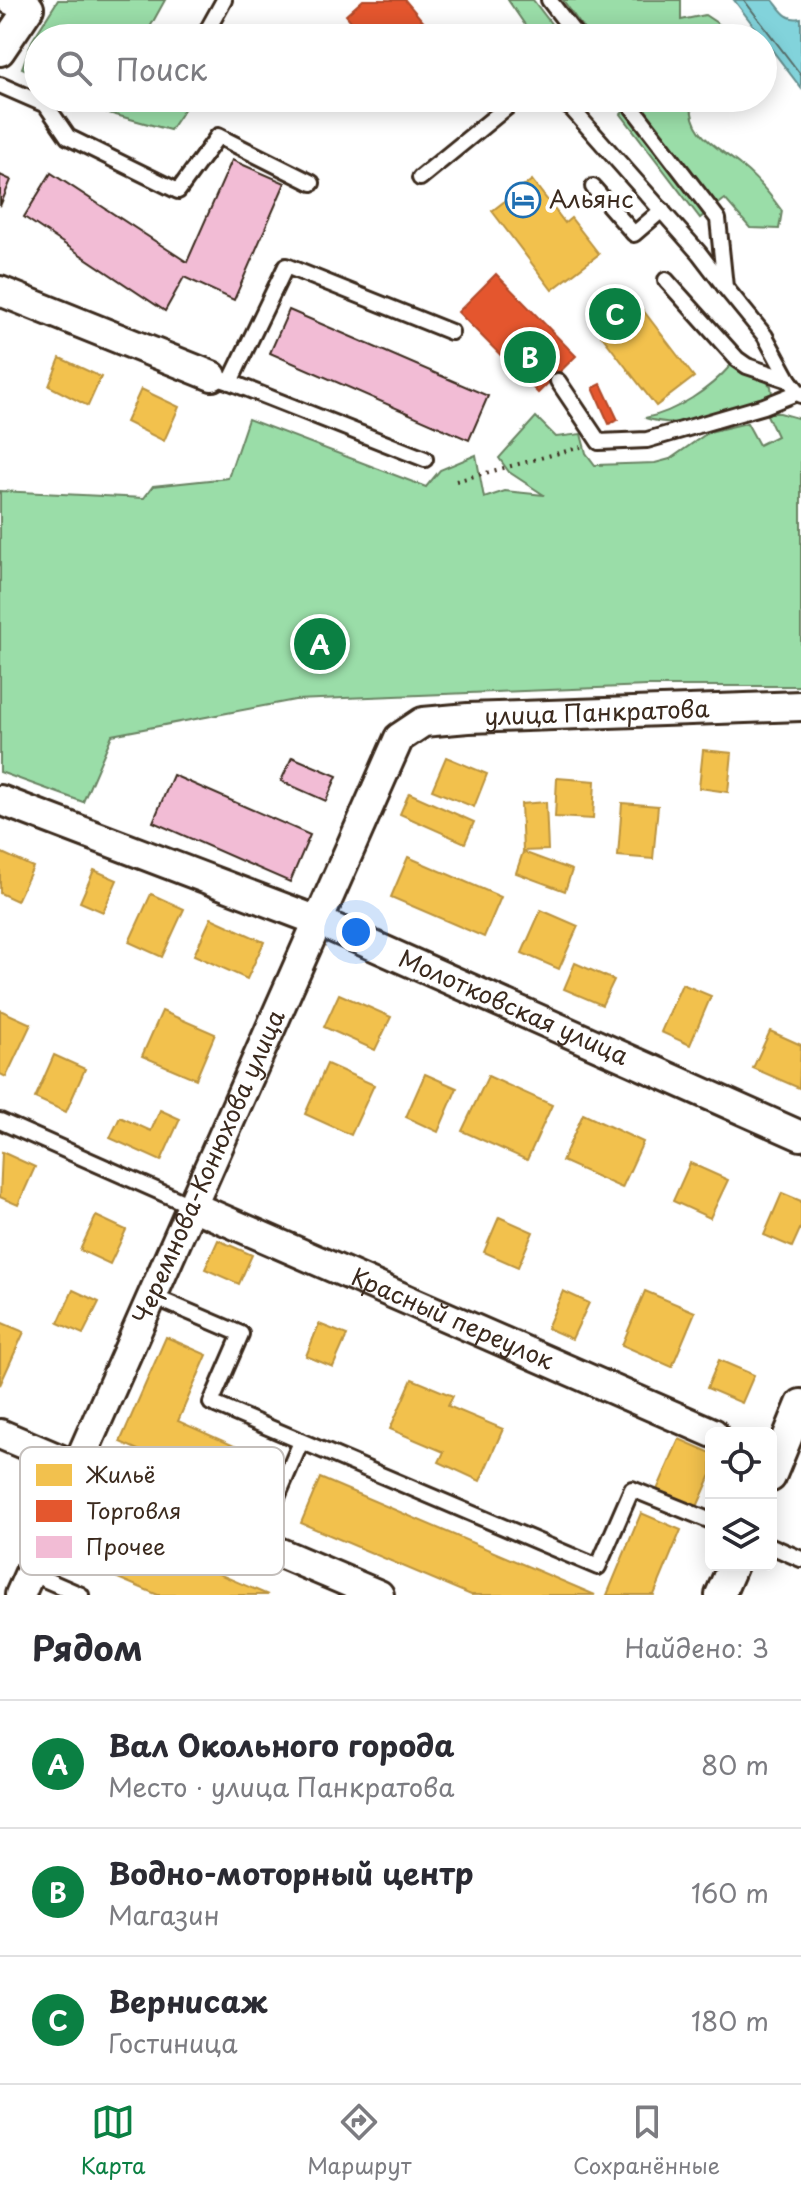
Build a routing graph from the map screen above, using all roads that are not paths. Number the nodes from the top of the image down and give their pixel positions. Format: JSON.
{"nodes":[{"id":1,"x":224,"y":0,"type":"edge"},
{"id":2,"x":549,"y":0,"type":"edge"},
{"id":3,"x":25,"y":3,"type":"edge"},
{"id":4,"x":211,"y":24,"type":"edge"},
{"id":5,"x":567,"y":24,"type":"edge"},
{"id":6,"x":0,"y":51,"type":"edge"},
{"id":7,"x":0,"y":85,"type":"edge"},
{"id":8,"x":24,"y":95,"type":"edge"},
{"id":9,"x":51,"y":112,"type":"edge"},
{"id":10,"x":501,"y":112,"type":"edge"},
{"id":11,"x":575,"y":112,"type":"edge"},
{"id":12,"x":636,"y":112,"type":"edge"},
{"id":13,"x":420,"y":178,"type":"dead end"},
{"id":14,"x":312,"y":183,"type":"dead end"},
{"id":15,"x":593,"y":187,"type":"dead end"},
{"id":16,"x":662,"y":210,"type":"junction"},
{"id":17,"x":666,"y":280,"type":"dead end"},
{"id":18,"x":725,"y":287,"type":"junction"},
{"id":19,"x":0,"y":291,"type":"edge"},
{"id":20,"x":451,"y":332,"type":"dead end"},
{"id":21,"x":221,"y":379,"type":"junction"},
{"id":22,"x":558,"y":381,"type":"dead end"},
{"id":23,"x":796,"y":389,"type":"edge"},
{"id":24,"x":425,"y":459,"type":"dead end"},
{"id":25,"x":801,"y":706,"type":"edge"},
{"id":26,"x":399,"y":738,"type":"joint"},
{"id":27,"x":0,"y":800,"type":"edge"},
{"id":28,"x":318,"y":921,"type":"junction"},
{"id":29,"x":0,"y":1121,"type":"edge"},
{"id":30,"x":801,"y":1136,"type":"edge"},
{"id":31,"x":192,"y":1206,"type":"junction"},
{"id":32,"x":152,"y":1296,"type":"junction"},
{"id":33,"x":801,"y":1404,"type":"edge"},
{"id":34,"x":705,"y":1430,"type":"edge"},
{"id":35,"x":0,"y":1434,"type":"edge"},
{"id":36,"x":301,"y":1442,"type":"junction"},
{"id":37,"x":30,"y":1447,"type":"edge"},
{"id":38,"x":85,"y":1447,"type":"edge"},
{"id":39,"x":777,"y":1456,"type":"edge"},
{"id":40,"x":284,"y":1481,"type":"edge"},
{"id":41,"x":705,"y":1519,"type":"edge"},
{"id":42,"x":777,"y":1549,"type":"edge"},
{"id":43,"x":801,"y":1559,"type":"edge"},
{"id":44,"x":284,"y":1560,"type":"edge"},
{"id":45,"x":730,"y":1571,"type":"edge"},
{"id":46,"x":25,"y":1584,"type":"edge"},
{"id":47,"x":81,"y":1595,"type":"edge"},
{"id":48,"x":379,"y":1595,"type":"edge"},
{"id":49,"x":720,"y":1595,"type":"edge"}],
"edges":[{"from":1,"to":4,"type":"lane"},
{"from":2,"to":5,"type":"lane"},
{"from":3,"to":6,"type":"street"},
{"from":7,"to":8,"type":"lane"},
{"from":9,"to":14,"type":"lane"},
{"from":10,"to":13,"type":"lane"},
{"from":11,"to":16,"type":"lane"},
{"from":12,"to":18,"type":"lane"},
{"from":15,"to":16,"type":"lane"},
{"from":16,"to":18,"type":"lane"},
{"from":17,"to":23,"type":"lane"},
{"from":18,"to":23,"type":"lane"},
{"from":19,"to":21,"type":"street"},
{"from":20,"to":21,"type":"lane"},
{"from":21,"to":24,"type":"lane"},
{"from":22,"to":23,"type":"lane"},
{"from":25,"to":26,"type":"street","name":"улица Панкратова"},
{"from":26,"to":28,"type":"street","name":"Черемнова-Конюхова улица"},
{"from":27,"to":28,"type":"street","name":"Молотковская улица"},
{"from":28,"to":30,"type":"street","name":"Молотковская улица"},
{"from":28,"to":31,"type":"street","name":"Черемнова-Конюхова улица"},
{"from":29,"to":31,"type":"lane"},
{"from":31,"to":32,"type":"street","name":"Черемнова-Конюхова улица"},
{"from":31,"to":34,"type":"street","name":"Красный переулок"},
{"from":32,"to":36,"type":"lane"},
{"from":32,"to":38,"type":"street","name":"Черемнова-Конюхова улица"},
{"from":33,"to":39,"type":"street"},
{"from":35,"to":37,"type":"street"},
{"from":36,"to":40,"type":"lane"},
{"from":36,"to":41,"type":"lane"},
{"from":42,"to":43,"type":"lane"},
{"from":44,"to":48,"type":"street"},
{"from":45,"to":49,"type":"street"},
{"from":46,"to":47,"type":"lane"}]}
